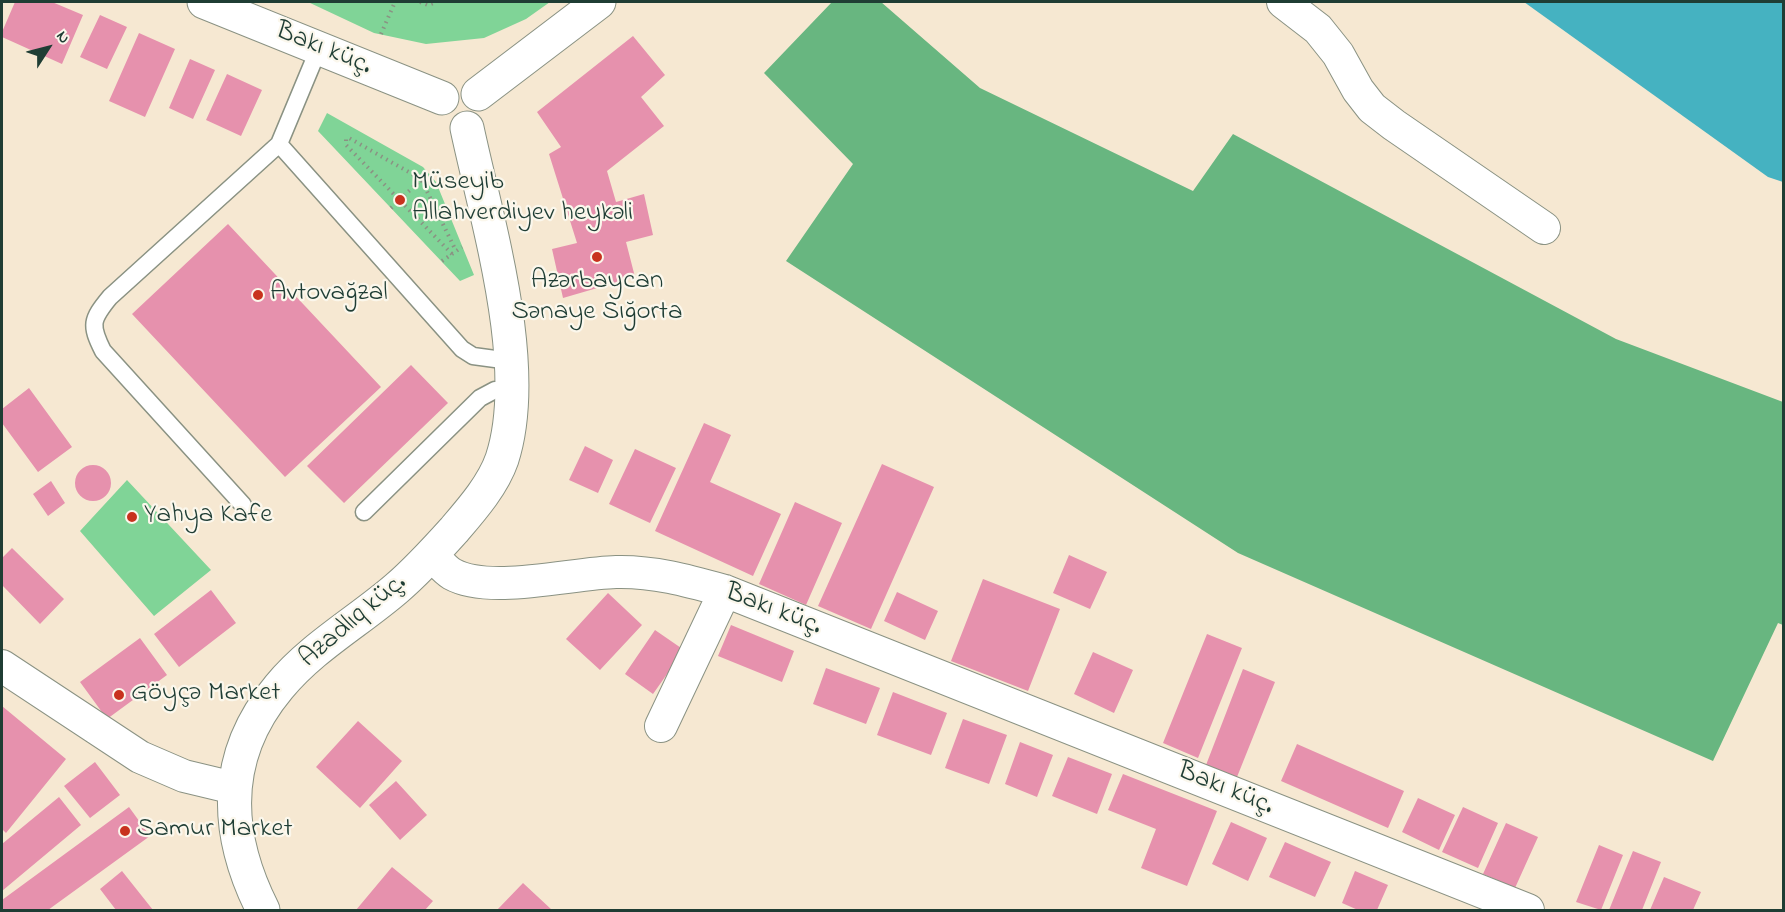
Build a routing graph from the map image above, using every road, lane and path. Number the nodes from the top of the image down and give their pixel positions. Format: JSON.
{"nodes":[{"id":1,"x":204,"y":2,"type":"edge"},
{"id":2,"x":395,"y":2,"type":"edge"},
{"id":3,"x":420,"y":2,"type":"edge"},
{"id":4,"x":436,"y":2,"type":"edge"},
{"id":5,"x":598,"y":2,"type":"edge"},
{"id":6,"x":1283,"y":2,"type":"edge"},
{"id":7,"x":381,"y":34,"type":"dead end"},
{"id":8,"x":319,"y":48,"type":"junction"},
{"id":9,"x":478,"y":94,"type":"junction"},
{"id":10,"x":442,"y":98,"type":"junction"},
{"id":11,"x":467,"y":129,"type":"junction"},
{"id":12,"x":279,"y":144,"type":"junction"},
{"id":13,"x":428,"y":173,"type":"dead end"},
{"id":14,"x":421,"y":179,"type":"junction"},
{"id":15,"x":400,"y":200,"type":"junction"},
{"id":16,"x":391,"y":208,"type":"dead end"},
{"id":17,"x":1544,"y":228,"type":"dead end"},
{"id":18,"x":462,"y":247,"type":"dead end"},
{"id":19,"x":454,"y":253,"type":"junction"},
{"id":20,"x":442,"y":261,"type":"dead end"},
{"id":21,"x":511,"y":375,"type":"junction"},
{"id":22,"x":243,"y":505,"type":"dead end"},
{"id":23,"x":364,"y":512,"type":"dead end"},
{"id":24,"x":432,"y":555,"type":"junction"},
{"id":25,"x":725,"y":591,"type":"junction"},
{"id":26,"x":2,"y":666,"type":"edge"},
{"id":27,"x":661,"y":726,"type":"dead end"},
{"id":28,"x":234,"y":788,"type":"junction"},
{"id":29,"x":1479,"y":902,"type":"edge"},
{"id":30,"x":263,"y":910,"type":"edge"},
{"id":31,"x":1528,"y":910,"type":"edge"}],
"edges":[{"from":1,"to":8,"type":"main road","name":"Bakı küç."},
{"from":2,"to":7,"type":"path"},
{"from":3,"to":4,"type":"path"},
{"from":5,"to":9,"type":"main road"},
{"from":6,"to":17,"type":"street"},
{"from":8,"to":10,"type":"main road","name":"Bakı küç."},
{"from":8,"to":12,"type":"lane"},
{"from":9,"to":10,"type":"main road"},
{"from":9,"to":11,"type":"main road"},
{"from":10,"to":11,"type":"main road"},
{"from":11,"to":21,"type":"main road"},
{"from":12,"to":21,"type":"lane"},
{"from":12,"to":22,"type":"lane"},
{"from":13,"to":14,"type":"path"},
{"from":14,"to":15,"type":"path"},
{"from":14,"to":15,"type":"path"},
{"from":14,"to":19,"type":"path"},
{"from":15,"to":16,"type":"path"},
{"from":15,"to":19,"type":"path"},
{"from":18,"to":19,"type":"path"},
{"from":19,"to":20,"type":"path"},
{"from":21,"to":23,"type":"lane"},
{"from":21,"to":24,"type":"main road"},
{"from":24,"to":25,"type":"street","name":"Bakı küç."},
{"from":24,"to":28,"type":"main road","name":"Azadlıq küç."},
{"from":25,"to":27,"type":"street"},
{"from":25,"to":29,"type":"street","name":"Bakı küç."},
{"from":26,"to":28,"type":"street"},
{"from":28,"to":30,"type":"main road","name":"Azadlıq küç."},
{"from":29,"to":31,"type":"street","name":"Bakı küç."}]}
